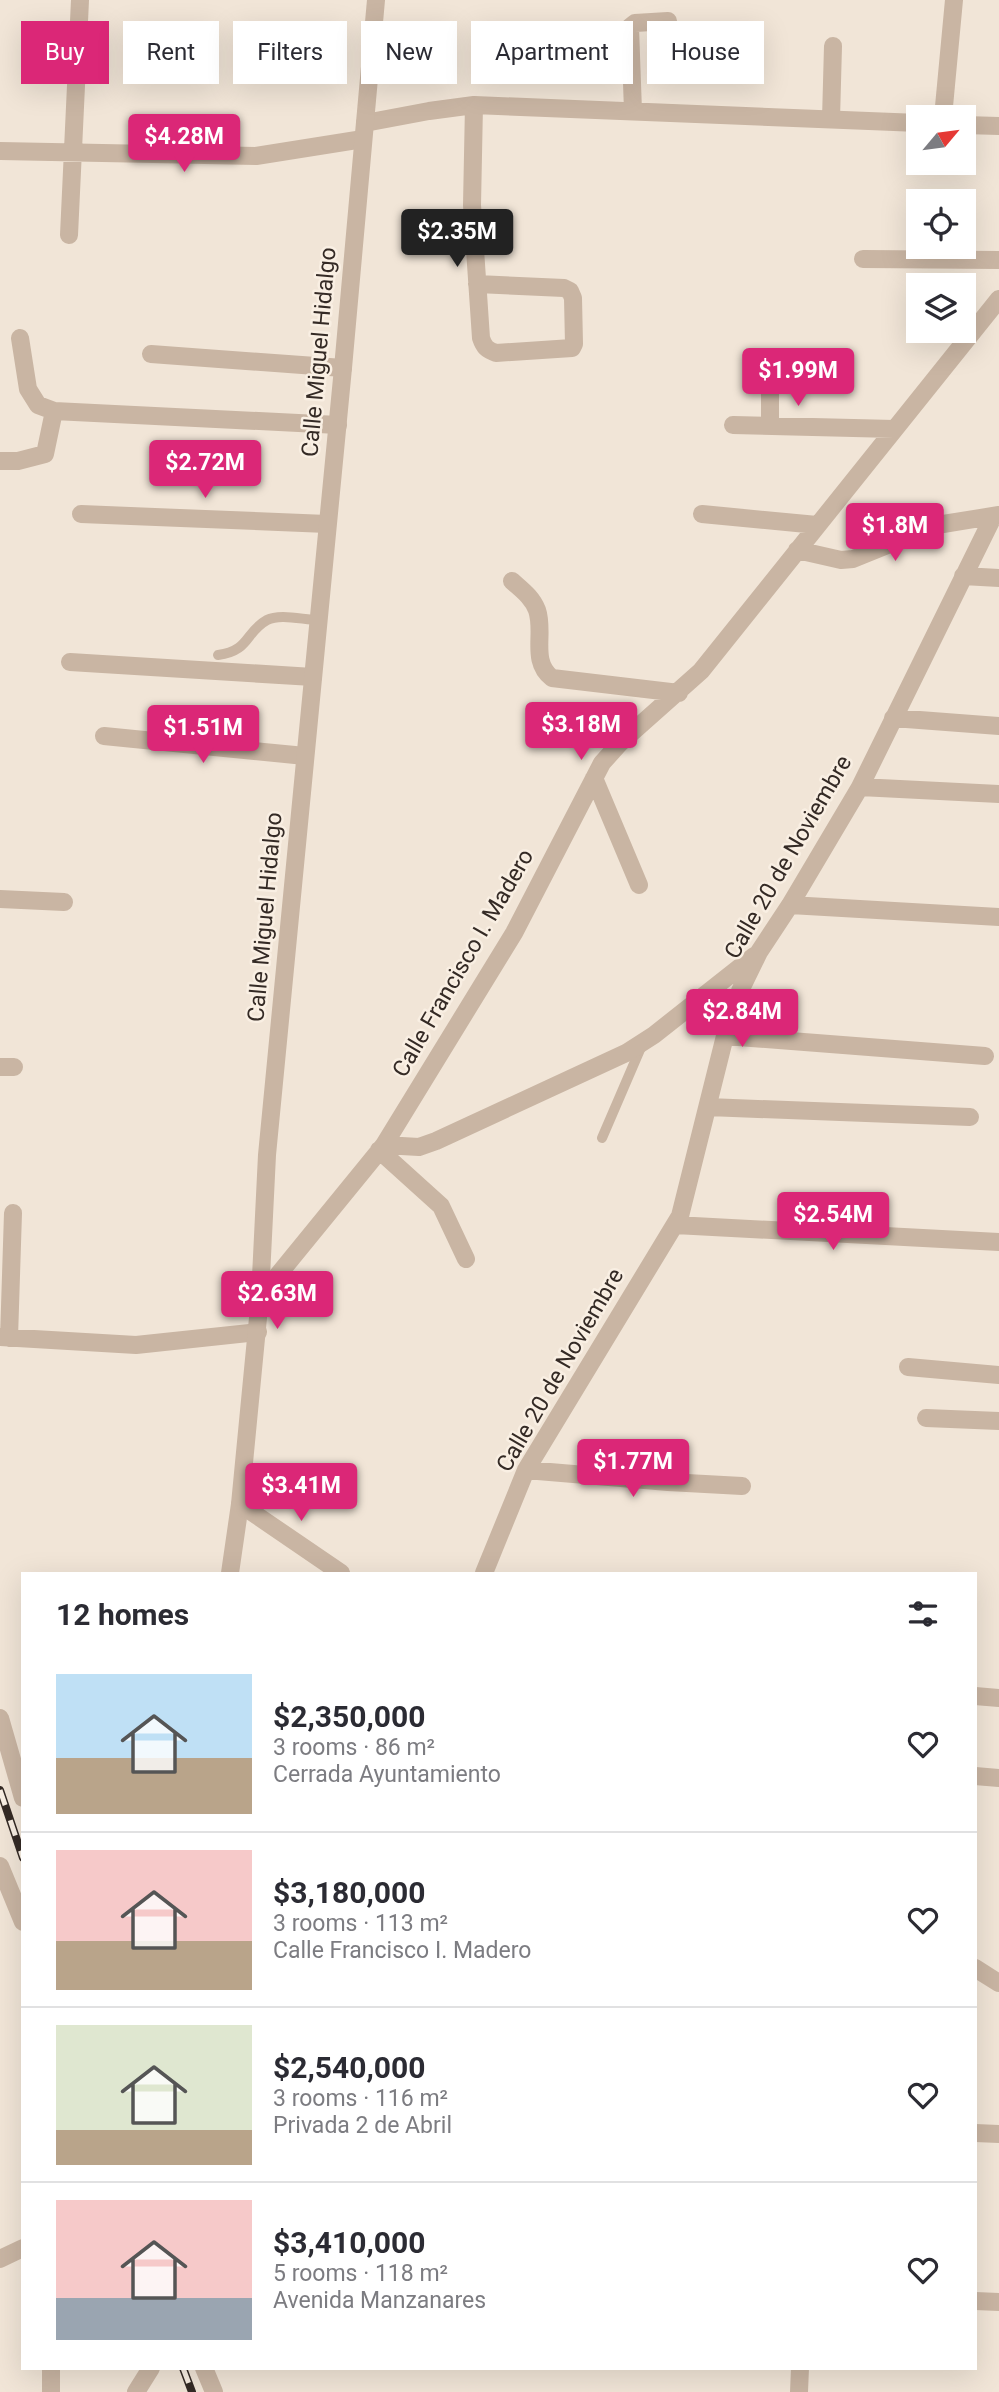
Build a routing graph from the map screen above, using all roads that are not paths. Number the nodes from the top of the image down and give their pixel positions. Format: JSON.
{"nodes":[{"id":1,"x":80,"y":0,"type":"edge"},
{"id":2,"x":376,"y":0,"type":"edge"},
{"id":3,"x":954,"y":0,"type":"edge"},
{"id":4,"x":647,"y":22,"type":"edge"},
{"id":5,"x":833,"y":46,"type":"dead end"},
{"id":6,"x":474,"y":105,"type":"junction"},
{"id":7,"x":944,"y":105,"type":"edge"},
{"id":8,"x":632,"y":111,"type":"junction"},
{"id":9,"x":831,"y":119,"type":"junction"},
{"id":10,"x":906,"y":122,"type":"edge"},
{"id":11,"x":976,"y":125,"type":"edge"},
{"id":12,"x":999,"y":126,"type":"edge"},
{"id":13,"x":364,"y":131,"type":"junction"},
{"id":14,"x":0,"y":151,"type":"edge"},
{"id":15,"x":73,"y":153,"type":"junction"},
{"id":16,"x":69,"y":235,"type":"dead end"},
{"id":17,"x":863,"y":259,"type":"dead end"},
{"id":18,"x":999,"y":261,"type":"edge"},
{"id":19,"x":477,"y":284,"type":"junction"},
{"id":20,"x":999,"y":299,"type":"edge"},
{"id":21,"x":20,"y":338,"type":"dead end"},
{"id":22,"x":151,"y":354,"type":"dead end"},
{"id":23,"x":770,"y":367,"type":"dead end"},
{"id":24,"x":343,"y":368,"type":"junction"},
{"id":25,"x":54,"y":411,"type":"junction"},
{"id":26,"x":338,"y":425,"type":"junction"},
{"id":27,"x":733,"y":425,"type":"dead end"},
{"id":28,"x":770,"y":426,"type":"junction"},
{"id":29,"x":894,"y":429,"type":"junction"},
{"id":30,"x":0,"y":461,"type":"edge"},
{"id":31,"x":81,"y":514,"type":"dead end"},
{"id":32,"x":702,"y":514,"type":"dead end"},
{"id":33,"x":996,"y":516,"type":"edge"},
{"id":34,"x":327,"y":524,"type":"junction"},
{"id":35,"x":817,"y":525,"type":"junction"},
{"id":36,"x":797,"y":550,"type":"junction"},
{"id":37,"x":963,"y":576,"type":"junction"},
{"id":38,"x":999,"y":578,"type":"edge"},
{"id":39,"x":512,"y":581,"type":"dead end"},
{"id":40,"x":318,"y":620,"type":"junction"},
{"id":41,"x":218,"y":654,"type":"dead end"},
{"id":42,"x":70,"y":662,"type":"dead end"},
{"id":43,"x":313,"y":677,"type":"junction"},
{"id":44,"x":678,"y":693,"type":"junction"},
{"id":45,"x":893,"y":718,"type":"junction"},
{"id":46,"x":999,"y":726,"type":"edge"},
{"id":47,"x":104,"y":736,"type":"dead end"},
{"id":48,"x":305,"y":756,"type":"junction"},
{"id":49,"x":594,"y":778,"type":"junction"},
{"id":50,"x":860,"y":787,"type":"junction"},
{"id":51,"x":999,"y":794,"type":"edge"},
{"id":52,"x":639,"y":885,"type":"dead end"},
{"id":53,"x":0,"y":899,"type":"edge"},
{"id":54,"x":64,"y":902,"type":"dead end"},
{"id":55,"x":790,"y":905,"type":"junction"},
{"id":56,"x":999,"y":917,"type":"edge"},
{"id":57,"x":759,"y":952,"type":"junction"},
{"id":58,"x":725,"y":1036,"type":"junction"},
{"id":59,"x":643,"y":1043,"type":"junction"},
{"id":60,"x":985,"y":1056,"type":"dead end"},
{"id":61,"x":708,"y":1107,"type":"junction"},
{"id":62,"x":970,"y":1117,"type":"dead end"},
{"id":63,"x":603,"y":1138,"type":"dead end"},
{"id":64,"x":382,"y":1147,"type":"junction"},
{"id":65,"x":13,"y":1213,"type":"dead end"},
{"id":66,"x":675,"y":1225,"type":"junction"},
{"id":67,"x":999,"y":1242,"type":"edge"},
{"id":68,"x":466,"y":1259,"type":"dead end"},
{"id":69,"x":260,"y":1297,"type":"junction"},
{"id":70,"x":258,"y":1332,"type":"junction"},
{"id":71,"x":5,"y":1337,"type":"edge"},
{"id":72,"x":908,"y":1367,"type":"dead end"},
{"id":73,"x":999,"y":1375,"type":"edge"},
{"id":74,"x":926,"y":1418,"type":"dead end"},
{"id":75,"x":999,"y":1421,"type":"edge"},
{"id":76,"x":526,"y":1470,"type":"junction"},
{"id":77,"x":742,"y":1486,"type":"dead end"},
{"id":78,"x":240,"y":1504,"type":"junction"},
{"id":79,"x":230,"y":1572,"type":"edge"},
{"id":80,"x":340,"y":1572,"type":"edge"},
{"id":81,"x":484,"y":1572,"type":"edge"},
{"id":82,"x":977,"y":1696,"type":"edge"},
{"id":83,"x":999,"y":1698,"type":"edge"},
{"id":84,"x":0,"y":1718,"type":"edge"},
{"id":85,"x":977,"y":1776,"type":"edge"},
{"id":86,"x":999,"y":1778,"type":"edge"},
{"id":87,"x":21,"y":1791,"type":"edge"},
{"id":88,"x":0,"y":1866,"type":"edge"},
{"id":89,"x":21,"y":1917,"type":"edge"},
{"id":90,"x":977,"y":1969,"type":"edge"},
{"id":91,"x":999,"y":1983,"type":"edge"},
{"id":92,"x":977,"y":2133,"type":"edge"},
{"id":93,"x":999,"y":2134,"type":"edge"},
{"id":94,"x":21,"y":2249,"type":"edge"},
{"id":95,"x":0,"y":2259,"type":"edge"},
{"id":96,"x":977,"y":2301,"type":"edge"},
{"id":97,"x":999,"y":2302,"type":"edge"},
{"id":98,"x":51,"y":2370,"type":"edge"},
{"id":99,"x":150,"y":2370,"type":"edge"},
{"id":100,"x":205,"y":2370,"type":"edge"},
{"id":101,"x":800,"y":2370,"type":"edge"},
{"id":102,"x":51,"y":2392,"type":"edge"},
{"id":103,"x":136,"y":2392,"type":"edge"},
{"id":104,"x":214,"y":2392,"type":"edge"},
{"id":105,"x":799,"y":2392,"type":"edge"}],
"edges":[{"from":1,"to":15,"type":"street"},
{"from":2,"to":13,"type":"street","name":"Calle Miguel Hidalgo"},
{"from":3,"to":7,"type":"street"},
{"from":4,"to":8,"type":"street"},
{"from":5,"to":9,"type":"street"},
{"from":6,"to":8,"type":"street"},
{"from":6,"to":13,"type":"street"},
{"from":6,"to":19,"type":"street"},
{"from":8,"to":9,"type":"street"},
{"from":9,"to":10,"type":"street"},
{"from":11,"to":12,"type":"street"},
{"from":13,"to":15,"type":"street"},
{"from":13,"to":24,"type":"street","name":"Calle Miguel Hidalgo"},
{"from":14,"to":15,"type":"street"},
{"from":15,"to":16,"type":"street"},
{"from":17,"to":18,"type":"street"},
{"from":19,"to":19,"type":"street"},
{"from":20,"to":29,"type":"street","name":"Calle Francisco I. Madero"},
{"from":21,"to":25,"type":"street"},
{"from":22,"to":24,"type":"street"},
{"from":23,"to":28,"type":"street"},
{"from":24,"to":26,"type":"street","name":"Calle Miguel Hidalgo"},
{"from":25,"to":26,"type":"street"},
{"from":25,"to":30,"type":"street"},
{"from":26,"to":34,"type":"street","name":"Calle Miguel Hidalgo"},
{"from":27,"to":28,"type":"street"},
{"from":28,"to":29,"type":"street"},
{"from":29,"to":35,"type":"street","name":"Calle Francisco I. Madero"},
{"from":31,"to":34,"type":"street"},
{"from":32,"to":35,"type":"street"},
{"from":33,"to":36,"type":"street"},
{"from":33,"to":37,"type":"street","name":"Calle 20 de Noviembre"},
{"from":34,"to":40,"type":"street","name":"Calle Miguel Hidalgo"},
{"from":35,"to":36,"type":"street","name":"Calle Francisco I. Madero"},
{"from":36,"to":44,"type":"street","name":"Calle Francisco I. Madero"},
{"from":37,"to":38,"type":"street"},
{"from":37,"to":45,"type":"street","name":"Calle 20 de Noviembre"},
{"from":39,"to":44,"type":"street"},
{"from":40,"to":41,"type":"lane"},
{"from":40,"to":43,"type":"street","name":"Calle Miguel Hidalgo"},
{"from":42,"to":43,"type":"street"},
{"from":43,"to":48,"type":"street","name":"Calle Miguel Hidalgo"},
{"from":44,"to":49,"type":"street","name":"Calle Francisco I. Madero"},
{"from":45,"to":46,"type":"street"},
{"from":45,"to":50,"type":"street","name":"Calle 20 de Noviembre"},
{"from":47,"to":48,"type":"street"},
{"from":48,"to":69,"type":"street","name":"Calle Miguel Hidalgo"},
{"from":49,"to":52,"type":"street"},
{"from":49,"to":64,"type":"street","name":"Calle Francisco I. Madero"},
{"from":50,"to":51,"type":"street"},
{"from":50,"to":55,"type":"street","name":"Calle 20 de Noviembre"},
{"from":53,"to":54,"type":"street"},
{"from":55,"to":56,"type":"street"},
{"from":55,"to":57,"type":"street","name":"Calle 20 de Noviembre"},
{"from":57,"to":58,"type":"street","name":"Calle 20 de Noviembre"},
{"from":57,"to":59,"type":"street"},
{"from":58,"to":60,"type":"street"},
{"from":58,"to":61,"type":"street","name":"Calle 20 de Noviembre"},
{"from":59,"to":63,"type":"lane"},
{"from":59,"to":64,"type":"street"},
{"from":61,"to":62,"type":"street"},
{"from":61,"to":66,"type":"street","name":"Calle 20 de Noviembre"},
{"from":64,"to":68,"type":"street"},
{"from":64,"to":69,"type":"street","name":"Calle Francisco I. Madero"},
{"from":65,"to":71,"type":"street"},
{"from":66,"to":67,"type":"street"},
{"from":66,"to":76,"type":"street","name":"Calle 20 de Noviembre"},
{"from":69,"to":70,"type":"street","name":"Calle Miguel Hidalgo"},
{"from":70,"to":71,"type":"street"},
{"from":70,"to":78,"type":"street","name":"Calle Miguel Hidalgo"},
{"from":72,"to":73,"type":"street"},
{"from":74,"to":75,"type":"street"},
{"from":76,"to":77,"type":"street"},
{"from":76,"to":81,"type":"street","name":"Calle 20 de Noviembre"},
{"from":78,"to":79,"type":"street","name":"Calle Miguel Hidalgo"},
{"from":78,"to":80,"type":"street"},
{"from":82,"to":83,"type":"street"},
{"from":84,"to":87,"type":"street"},
{"from":85,"to":86,"type":"street"},
{"from":88,"to":89,"type":"street"},
{"from":90,"to":91,"type":"street"},
{"from":92,"to":93,"type":"street"},
{"from":94,"to":95,"type":"street"},
{"from":96,"to":97,"type":"street"},
{"from":98,"to":102,"type":"street"},
{"from":99,"to":103,"type":"street"},
{"from":100,"to":104,"type":"street"},
{"from":101,"to":105,"type":"street"}]}
